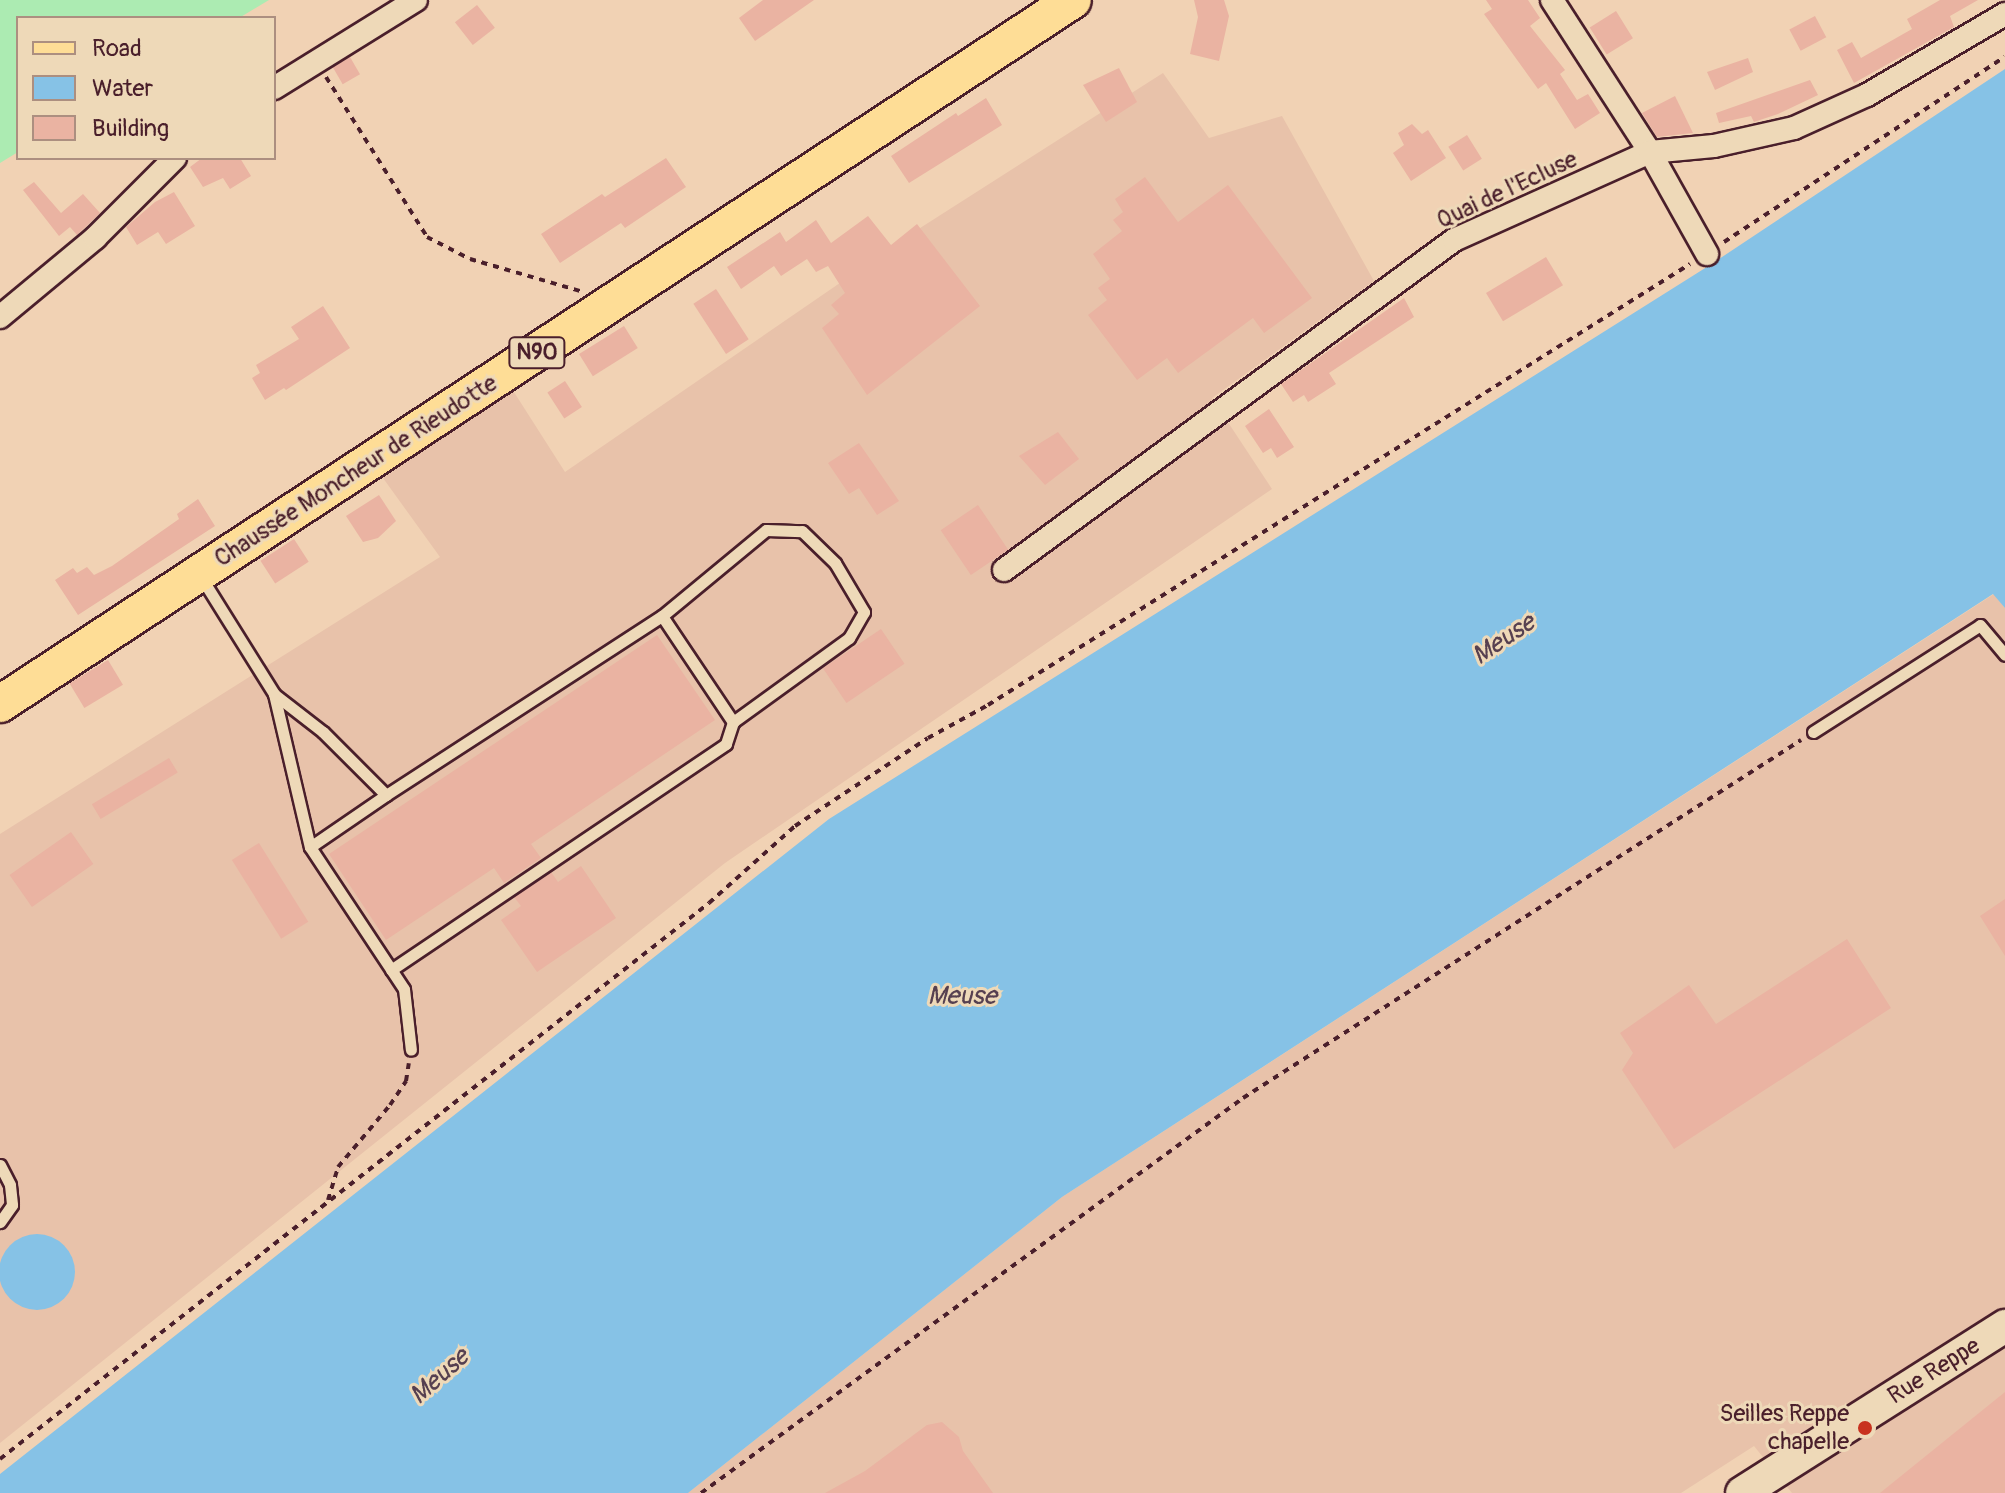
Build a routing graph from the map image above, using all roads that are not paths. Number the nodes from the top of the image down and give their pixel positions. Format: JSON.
{"nodes":[{"id":1,"x":416,"y":0,"type":"edge"},
{"id":2,"x":1073,"y":0,"type":"edge"},
{"id":3,"x":1552,"y":0,"type":"edge"},
{"id":4,"x":2005,"y":14,"type":"edge"},
{"id":5,"x":276,"y":87,"type":"edge"},
{"id":6,"x":1650,"y":152,"type":"junction"},
{"id":7,"x":173,"y":160,"type":"edge"},
{"id":8,"x":1707,"y":254,"type":"road end"},
{"id":9,"x":0,"y":317,"type":"edge"},
{"id":10,"x":1004,"y":570,"type":"dead end"},
{"id":11,"x":199,"y":574,"type":"junction"},
{"id":12,"x":662,"y":616,"type":"junction"},
{"id":13,"x":2005,"y":655,"type":"edge"},
{"id":14,"x":274,"y":694,"type":"junction"},
{"id":15,"x":0,"y":704,"type":"edge"},
{"id":16,"x":733,"y":722,"type":"junction"},
{"id":17,"x":1813,"y":732,"type":"road end"},
{"id":18,"x":386,"y":795,"type":"junction"},
{"id":19,"x":310,"y":847,"type":"junction"},
{"id":20,"x":391,"y":970,"type":"junction"},
{"id":21,"x":411,"y":1050,"type":"road end"},
{"id":22,"x":0,"y":1165,"type":"edge"},
{"id":23,"x":0,"y":1222,"type":"edge"},
{"id":24,"x":2005,"y":1326,"type":"edge"},
{"id":25,"x":1742,"y":1493,"type":"edge"}],
"edges":[{"from":1,"to":5,"type":"street"},
{"from":2,"to":11,"type":"main road","name":"Chaussée Moncheur de Rieudotte","number":"N90"},
{"from":3,"to":6,"type":"street"},
{"from":4,"to":6,"type":"street","name":"Quai de l'Ecluse"},
{"from":6,"to":8,"type":"street"},
{"from":6,"to":10,"type":"street","name":"Quai de l'Ecluse"},
{"from":7,"to":9,"type":"street"},
{"from":11,"to":14,"type":"lane"},
{"from":11,"to":15,"type":"main road","name":"Chaussée Moncheur de Rieudotte","number":"N90"},
{"from":12,"to":16,"type":"lane"},
{"from":12,"to":16,"type":"lane"},
{"from":12,"to":18,"type":"lane"},
{"from":13,"to":17,"type":"lane"},
{"from":14,"to":18,"type":"lane"},
{"from":14,"to":19,"type":"lane"},
{"from":16,"to":20,"type":"lane"},
{"from":18,"to":19,"type":"lane"},
{"from":19,"to":20,"type":"lane"},
{"from":20,"to":21,"type":"lane"},
{"from":22,"to":23,"type":"lane"},
{"from":24,"to":25,"type":"main road","name":"Rue Reppe"}]}
